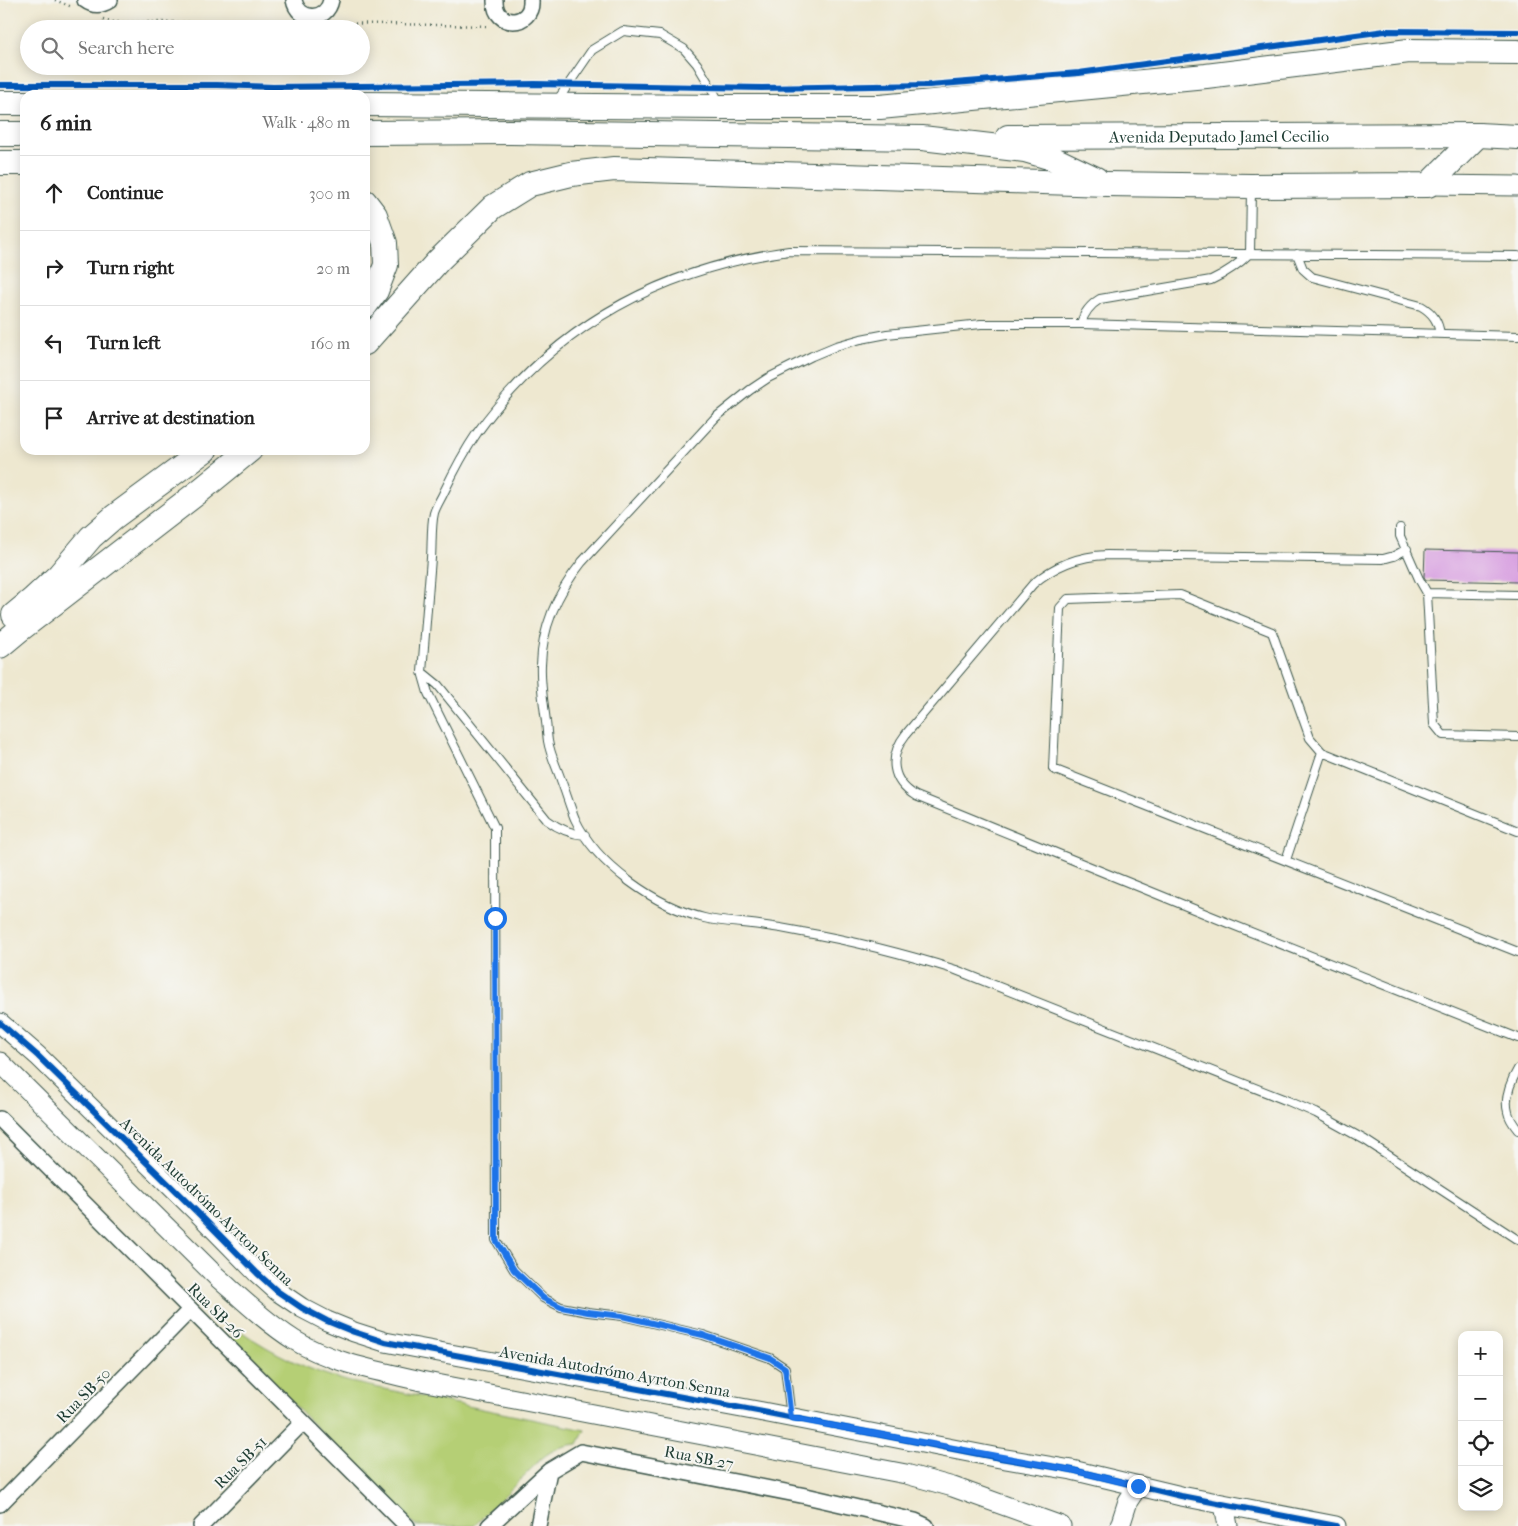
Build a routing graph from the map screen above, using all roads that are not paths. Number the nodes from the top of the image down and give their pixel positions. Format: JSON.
{"nodes":[{"id":1,"x":85,"y":0,"type":"edge"},
{"id":2,"x":110,"y":0,"type":"edge"},
{"id":3,"x":294,"y":0,"type":"edge"},
{"id":4,"x":331,"y":0,"type":"edge"},
{"id":5,"x":494,"y":0,"type":"edge"},
{"id":6,"x":531,"y":0,"type":"edge"},
{"id":7,"x":1518,"y":52,"type":"edge"},
{"id":8,"x":0,"y":102,"type":"edge"},
{"id":9,"x":20,"y":103,"type":"edge"},
{"id":10,"x":370,"y":104,"type":"edge"},
{"id":11,"x":554,"y":106,"type":"junction"},
{"id":12,"x":722,"y":107,"type":"junction"},
{"id":13,"x":370,"y":133,"type":"edge"},
{"id":14,"x":0,"y":134,"type":"edge"},
{"id":15,"x":20,"y":134,"type":"edge"},
{"id":16,"x":1478,"y":135,"type":"junction"},
{"id":17,"x":1518,"y":137,"type":"edge"},
{"id":18,"x":922,"y":138,"type":"junction"},
{"id":19,"x":0,"y":163,"type":"edge"},
{"id":20,"x":20,"y":163,"type":"edge"},
{"id":21,"x":1107,"y":184,"type":"junction"},
{"id":22,"x":1428,"y":185,"type":"junction"},
{"id":23,"x":1251,"y":186,"type":"junction"},
{"id":24,"x":1518,"y":186,"type":"edge"},
{"id":25,"x":370,"y":208,"type":"edge"},
{"id":26,"x":1250,"y":253,"type":"junction"},
{"id":27,"x":1297,"y":254,"type":"junction"},
{"id":28,"x":1518,"y":256,"type":"edge"},
{"id":29,"x":370,"y":299,"type":"edge"},
{"id":30,"x":1081,"y":324,"type":"junction"},
{"id":31,"x":1440,"y":334,"type":"junction"},
{"id":32,"x":1518,"y":336,"type":"edge"},
{"id":33,"x":370,"y":337,"type":"edge"},
{"id":34,"x":198,"y":455,"type":"edge"},
{"id":35,"x":244,"y":455,"type":"edge"},
{"id":36,"x":1400,"y":528,"type":"dead end"},
{"id":37,"x":1407,"y":549,"type":"junction"},
{"id":38,"x":1426,"y":593,"type":"junction"},
{"id":39,"x":1518,"y":595,"type":"edge"},
{"id":40,"x":0,"y":626,"type":"edge"},
{"id":41,"x":0,"y":646,"type":"edge"},
{"id":42,"x":422,"y":672,"type":"junction"},
{"id":43,"x":1518,"y":737,"type":"edge"},
{"id":44,"x":1322,"y":752,"type":"junction"},
{"id":45,"x":1518,"y":831,"type":"edge"},
{"id":46,"x":585,"y":835,"type":"junction"},
{"id":47,"x":1286,"y":860,"type":"junction"},
{"id":48,"x":1518,"y":952,"type":"edge"},
{"id":49,"x":0,"y":1023,"type":"edge"},
{"id":50,"x":1518,"y":1038,"type":"edge"},
{"id":51,"x":0,"y":1062,"type":"edge"},
{"id":52,"x":1518,"y":1068,"type":"edge"},
{"id":53,"x":0,"y":1120,"type":"edge"},
{"id":54,"x":1518,"y":1130,"type":"edge"},
{"id":55,"x":1518,"y":1240,"type":"edge"},
{"id":56,"x":190,"y":1310,"type":"junction"},
{"id":57,"x":791,"y":1418,"type":"junction"},
{"id":58,"x":303,"y":1422,"type":"junction"},
{"id":59,"x":549,"y":1471,"type":"junction"},
{"id":60,"x":1138,"y":1486,"type":"junction"},
{"id":61,"x":0,"y":1504,"type":"edge"},
{"id":62,"x":1224,"y":1505,"type":"junction"},
{"id":63,"x":202,"y":1526,"type":"edge"},
{"id":64,"x":407,"y":1526,"type":"edge"},
{"id":65,"x":488,"y":1526,"type":"edge"},
{"id":66,"x":538,"y":1526,"type":"edge"},
{"id":67,"x":926,"y":1526,"type":"edge"},
{"id":68,"x":1061,"y":1526,"type":"edge"},
{"id":69,"x":1120,"y":1526,"type":"edge"},
{"id":70,"x":1228,"y":1526,"type":"edge"},
{"id":71,"x":1336,"y":1526,"type":"edge"}],
"edges":[{"from":1,"to":2,"type":"street"},
{"from":3,"to":4,"type":"street"},
{"from":5,"to":6,"type":"street"},
{"from":7,"to":12,"type":"highway"},
{"from":8,"to":9,"type":"highway"},
{"from":10,"to":11,"type":"highway"},
{"from":11,"to":12,"type":"highway"},
{"from":11,"to":12,"type":"lane"},
{"from":13,"to":18,"type":"highway"},
{"from":14,"to":15,"type":"highway"},
{"from":16,"to":17,"type":"highway","name":"Avenida Deputado Jamel Cecilio"},
{"from":16,"to":18,"type":"highway","name":"Avenida Deputado Jamel Cecilio"},
{"from":16,"to":22,"type":"highway"},
{"from":18,"to":21,"type":"highway"},
{"from":19,"to":20,"type":"highway"},
{"from":21,"to":23,"type":"highway"},
{"from":21,"to":33,"type":"highway"},
{"from":22,"to":23,"type":"highway"},
{"from":22,"to":24,"type":"street"},
{"from":23,"to":26,"type":"lane"},
{"from":25,"to":29,"type":"highway"},
{"from":26,"to":27,"type":"lane"},
{"from":26,"to":30,"type":"lane"},
{"from":26,"to":42,"type":"lane"},
{"from":27,"to":28,"type":"lane"},
{"from":27,"to":31,"type":"lane"},
{"from":30,"to":31,"type":"lane"},
{"from":30,"to":46,"type":"lane"},
{"from":31,"to":32,"type":"lane"},
{"from":34,"to":40,"type":"highway"},
{"from":35,"to":41,"type":"highway"},
{"from":36,"to":37,"type":"lane"},
{"from":37,"to":38,"type":"lane"},
{"from":37,"to":50,"type":"lane"},
{"from":38,"to":39,"type":"lane"},
{"from":38,"to":43,"type":"lane"},
{"from":42,"to":46,"type":"lane"},
{"from":42,"to":57,"type":"lane"},
{"from":44,"to":45,"type":"lane"},
{"from":44,"to":47,"type":"lane"},
{"from":44,"to":47,"type":"lane"},
{"from":46,"to":55,"type":"lane"},
{"from":47,"to":48,"type":"lane"},
{"from":49,"to":57,"type":"street","name":"Avenida Autodrómo Ayrton Senna"},
{"from":51,"to":68,"type":"street"},
{"from":52,"to":54,"type":"lane"},
{"from":53,"to":56,"type":"street","name":"Rua SB-26"},
{"from":56,"to":58,"type":"street","name":"Rua SB-26"},
{"from":56,"to":61,"type":"street","name":"Rua SB-50"},
{"from":57,"to":60,"type":"street","name":"Avenida Autodrómo Ayrton Senna"},
{"from":58,"to":63,"type":"street","name":"Rua SB-51"},
{"from":58,"to":64,"type":"street","name":"Rua SB-26"},
{"from":59,"to":65,"type":"street","name":"Rua SB-27"},
{"from":59,"to":66,"type":"street"},
{"from":59,"to":67,"type":"street","name":"Rua SB-27"},
{"from":60,"to":62,"type":"street","name":"Avenida Autodrómo Ayrton Senna"},
{"from":60,"to":69,"type":"street"},
{"from":62,"to":70,"type":"street"},
{"from":62,"to":71,"type":"street","name":"Avenida Autodrómo Ayrton Senna"}]}
